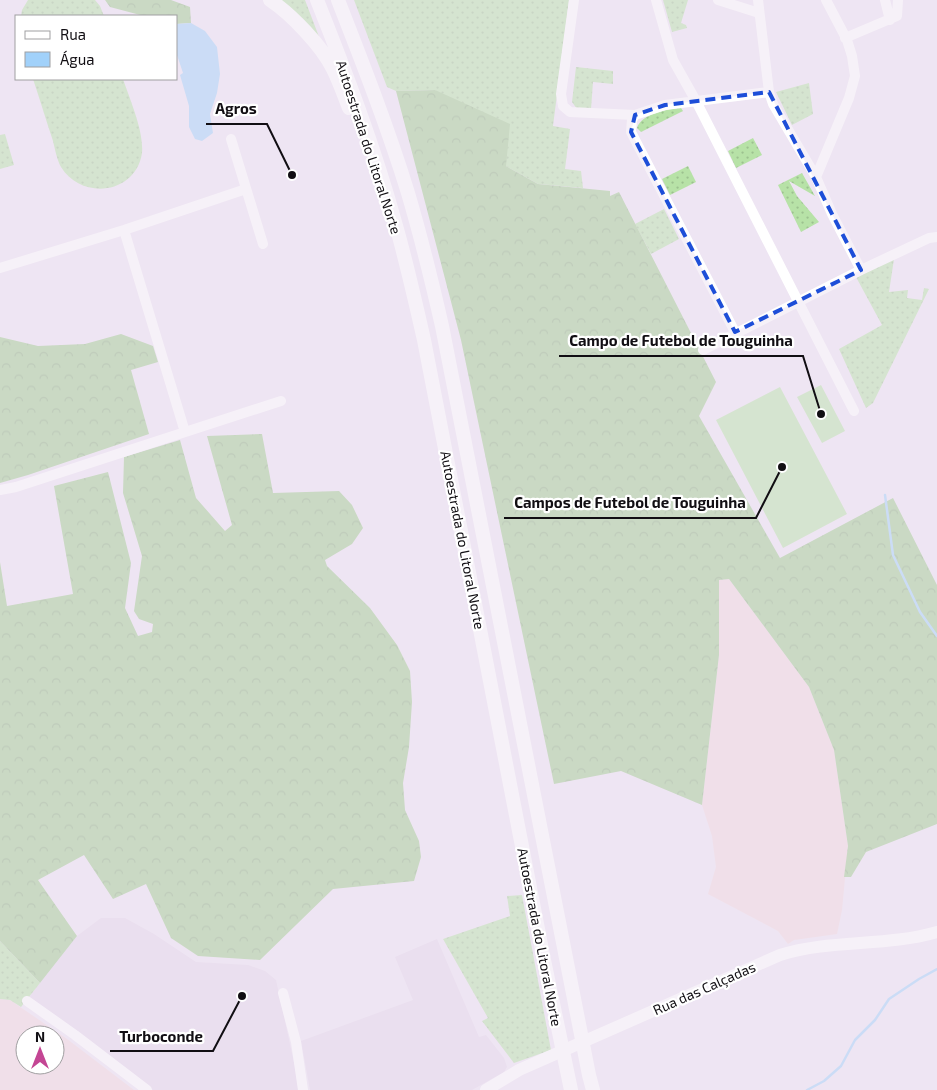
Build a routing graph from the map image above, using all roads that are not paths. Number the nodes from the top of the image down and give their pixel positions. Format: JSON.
{"nodes":[{"id":1,"x":270,"y":0,"type":"edge"},
{"id":2,"x":317,"y":0,"type":"edge"},
{"id":3,"x":338,"y":0,"type":"edge"},
{"id":4,"x":347,"y":0,"type":"edge"},
{"id":5,"x":574,"y":0,"type":"edge"},
{"id":6,"x":656,"y":0,"type":"edge"},
{"id":7,"x":718,"y":0,"type":"edge"},
{"id":8,"x":758,"y":0,"type":"edge"},
{"id":9,"x":826,"y":0,"type":"edge"},
{"id":10,"x":885,"y":0,"type":"edge"},
{"id":11,"x":898,"y":0,"type":"edge"},
{"id":12,"x":759,"y":13,"type":"junction"},
{"id":13,"x":890,"y":20,"type":"junction"},
{"id":14,"x":846,"y":38,"type":"junction"},
{"id":15,"x":361,"y":58,"type":"junction"},
{"id":16,"x":769,"y":92,"type":"junction"},
{"id":17,"x":696,"y":101,"type":"junction"},
{"id":18,"x":635,"y":115,"type":"junction"},
{"id":19,"x":368,"y":136,"type":"junction"},
{"id":20,"x":231,"y":139,"type":"dead end"},
{"id":21,"x":816,"y":177,"type":"junction"},
{"id":22,"x":246,"y":189,"type":"junction"},
{"id":23,"x":124,"y":230,"type":"junction"},
{"id":24,"x":937,"y":237,"type":"edge"},
{"id":25,"x":263,"y":244,"type":"dead end"},
{"id":26,"x":0,"y":268,"type":"edge"},
{"id":27,"x":860,"y":270,"type":"junction"},
{"id":28,"x":798,"y":303,"type":"junction"},
{"id":29,"x":735,"y":332,"type":"junction"},
{"id":30,"x":703,"y":350,"type":"dead end"},
{"id":31,"x":281,"y":401,"type":"dead end"},
{"id":32,"x":854,"y":411,"type":"dead end"},
{"id":33,"x":185,"y":432,"type":"junction"},
{"id":34,"x":0,"y":490,"type":"edge"},
{"id":35,"x":937,"y":932,"type":"edge"},
{"id":36,"x":283,"y":993,"type":"dead end"},
{"id":37,"x":27,"y":1001,"type":"dead end"},
{"id":38,"x":147,"y":1090,"type":"edge"},
{"id":39,"x":303,"y":1090,"type":"edge"},
{"id":40,"x":486,"y":1090,"type":"edge"},
{"id":41,"x":572,"y":1090,"type":"edge"},
{"id":42,"x":594,"y":1090,"type":"edge"}],
"edges":[{"from":1,"to":19,"type":"highway"},
{"from":2,"to":19,"type":"highway","name":"Autoestrada do Litoral Norte"},
{"from":3,"to":15,"type":"highway","name":"Autoestrada do Litoral Norte"},
{"from":4,"to":15,"type":"highway"},
{"from":5,"to":18,"type":"street"},
{"from":6,"to":17,"type":"street"},
{"from":7,"to":12,"type":"street"},
{"from":8,"to":12,"type":"street"},
{"from":9,"to":14,"type":"street"},
{"from":10,"to":13,"type":"street"},
{"from":11,"to":13,"type":"street"},
{"from":12,"to":16,"type":"street"},
{"from":13,"to":14,"type":"street"},
{"from":14,"to":21,"type":"street"},
{"from":15,"to":42,"type":"highway","name":"Autoestrada do Litoral Norte"},
{"from":16,"to":17,"type":"street"},
{"from":16,"to":21,"type":"street"},
{"from":17,"to":18,"type":"street"},
{"from":17,"to":28,"type":"street"},
{"from":18,"to":29,"type":"street"},
{"from":19,"to":41,"type":"highway","name":"Autoestrada do Litoral Norte"},
{"from":20,"to":22,"type":"street"},
{"from":21,"to":27,"type":"street"},
{"from":22,"to":23,"type":"street"},
{"from":22,"to":25,"type":"street"},
{"from":23,"to":26,"type":"street"},
{"from":23,"to":33,"type":"street"},
{"from":24,"to":27,"type":"street"},
{"from":27,"to":28,"type":"street"},
{"from":28,"to":29,"type":"street"},
{"from":28,"to":32,"type":"street"},
{"from":29,"to":30,"type":"street"},
{"from":31,"to":33,"type":"street"},
{"from":33,"to":34,"type":"street"},
{"from":35,"to":40,"type":"main road","name":"Rua das Calçadas"},
{"from":36,"to":39,"type":"street"},
{"from":37,"to":38,"type":"street"}]}
